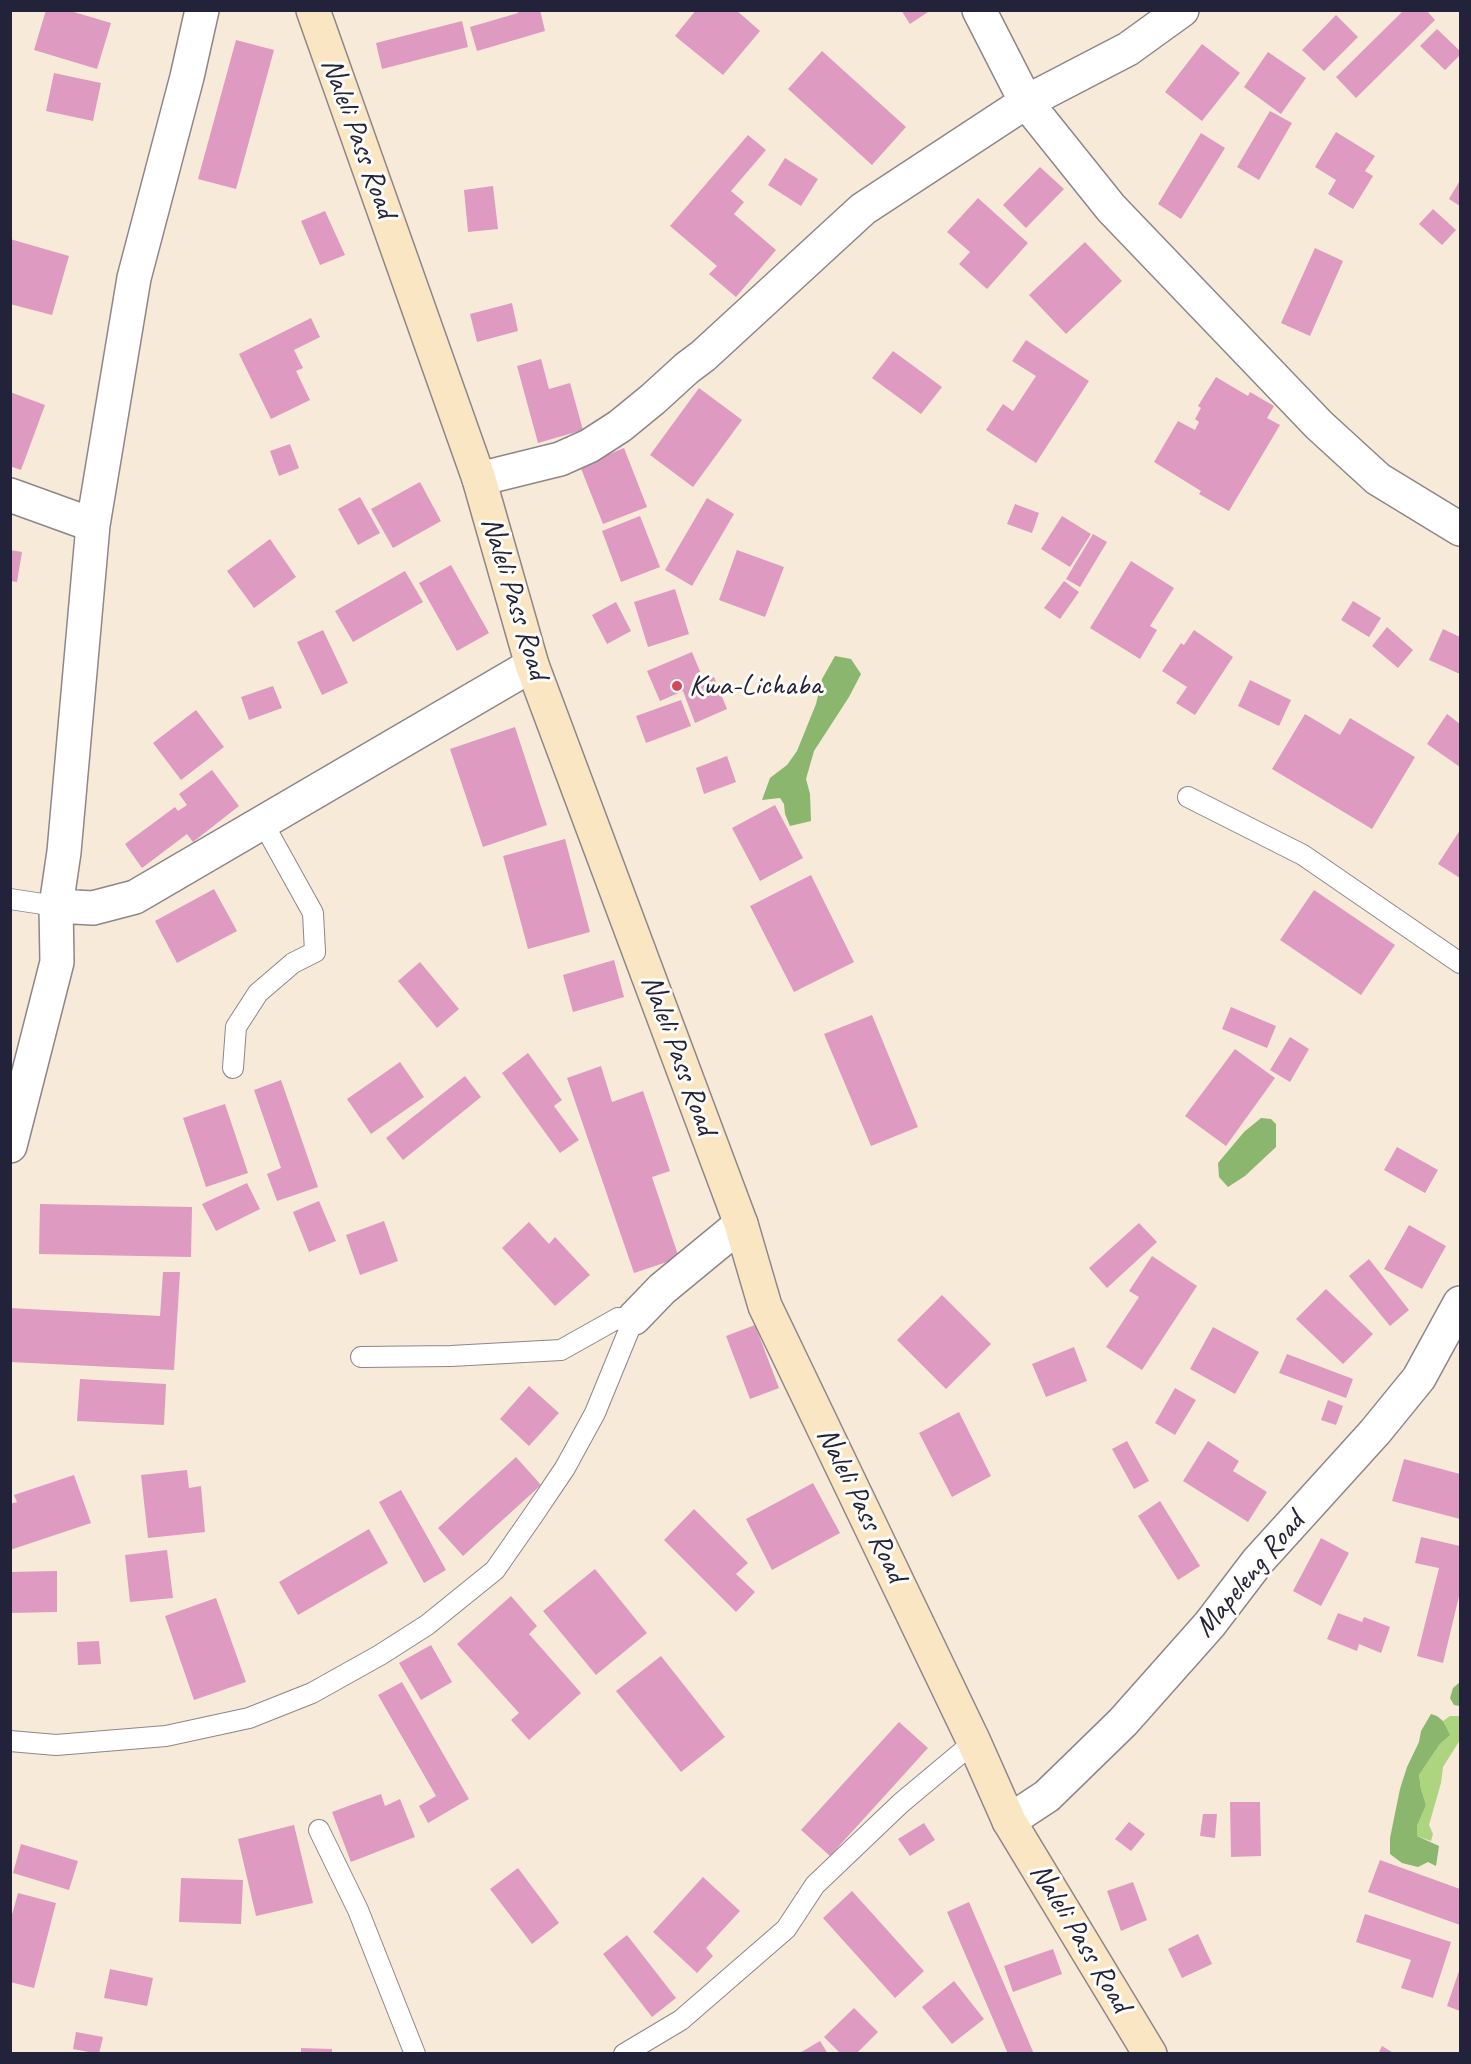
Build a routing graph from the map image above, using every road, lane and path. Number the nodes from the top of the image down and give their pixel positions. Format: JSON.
{"nodes":[{"id":1,"x":202,"y":10,"type":"edge"},
{"id":2,"x":313,"y":10,"type":"edge"},
{"id":3,"x":978,"y":10,"type":"edge"},
{"id":4,"x":1182,"y":10,"type":"edge"},
{"id":5,"x":1026,"y":102,"type":"junction"},
{"id":6,"x":479,"y":479,"type":"junction"},
{"id":7,"x":10,"y":495,"type":"edge"},
{"id":8,"x":93,"y":525,"type":"junction"},
{"id":9,"x":1461,"y":529,"type":"edge"},
{"id":10,"x":532,"y":665,"type":"junction"},
{"id":11,"x":1188,"y":797,"type":"dead end"},
{"id":12,"x":263,"y":823,"type":"junction"},
{"id":13,"x":10,"y":899,"type":"edge"},
{"id":14,"x":56,"y":906,"type":"junction"},
{"id":15,"x":1461,"y":963,"type":"edge"},
{"id":16,"x":233,"y":1068,"type":"dead end"},
{"id":17,"x":10,"y":1146,"type":"edge"},
{"id":18,"x":741,"y":1224,"type":"junction"},
{"id":19,"x":1461,"y":1303,"type":"edge"},
{"id":20,"x":634,"y":1318,"type":"junction"},
{"id":21,"x":362,"y":1358,"type":"dead end"},
{"id":22,"x":10,"y":1741,"type":"edge"},
{"id":23,"x":974,"y":1742,"type":"junction"},
{"id":24,"x":1009,"y":1821,"type":"junction"},
{"id":25,"x":319,"y":1830,"type":"dead end"},
{"id":26,"x":415,"y":2054,"type":"edge"},
{"id":27,"x":624,"y":2054,"type":"edge"},
{"id":28,"x":1150,"y":2054,"type":"edge"}],
"edges":[{"from":1,"to":8,"type":"street"},
{"from":2,"to":6,"type":"main road","name":"Naleli Pass Road"},
{"from":3,"to":5,"type":"street"},
{"from":4,"to":5,"type":"street"},
{"from":5,"to":6,"type":"street"},
{"from":5,"to":9,"type":"street"},
{"from":6,"to":10,"type":"main road","name":"Naleli Pass Road"},
{"from":7,"to":8,"type":"street"},
{"from":8,"to":14,"type":"street"},
{"from":10,"to":12,"type":"street"},
{"from":10,"to":18,"type":"main road","name":"Naleli Pass Road"},
{"from":11,"to":15,"type":"lane"},
{"from":12,"to":14,"type":"street"},
{"from":12,"to":16,"type":"lane"},
{"from":13,"to":14,"type":"lane"},
{"from":14,"to":17,"type":"street"},
{"from":18,"to":20,"type":"street"},
{"from":18,"to":23,"type":"main road","name":"Naleli Pass Road"},
{"from":19,"to":24,"type":"street","name":"Mapeleng Road"},
{"from":20,"to":21,"type":"lane"},
{"from":20,"to":22,"type":"lane"},
{"from":23,"to":24,"type":"main road","name":"Naleli Pass Road"},
{"from":23,"to":27,"type":"lane"},
{"from":24,"to":28,"type":"main road","name":"Naleli Pass Road"},
{"from":25,"to":26,"type":"lane"}]}
